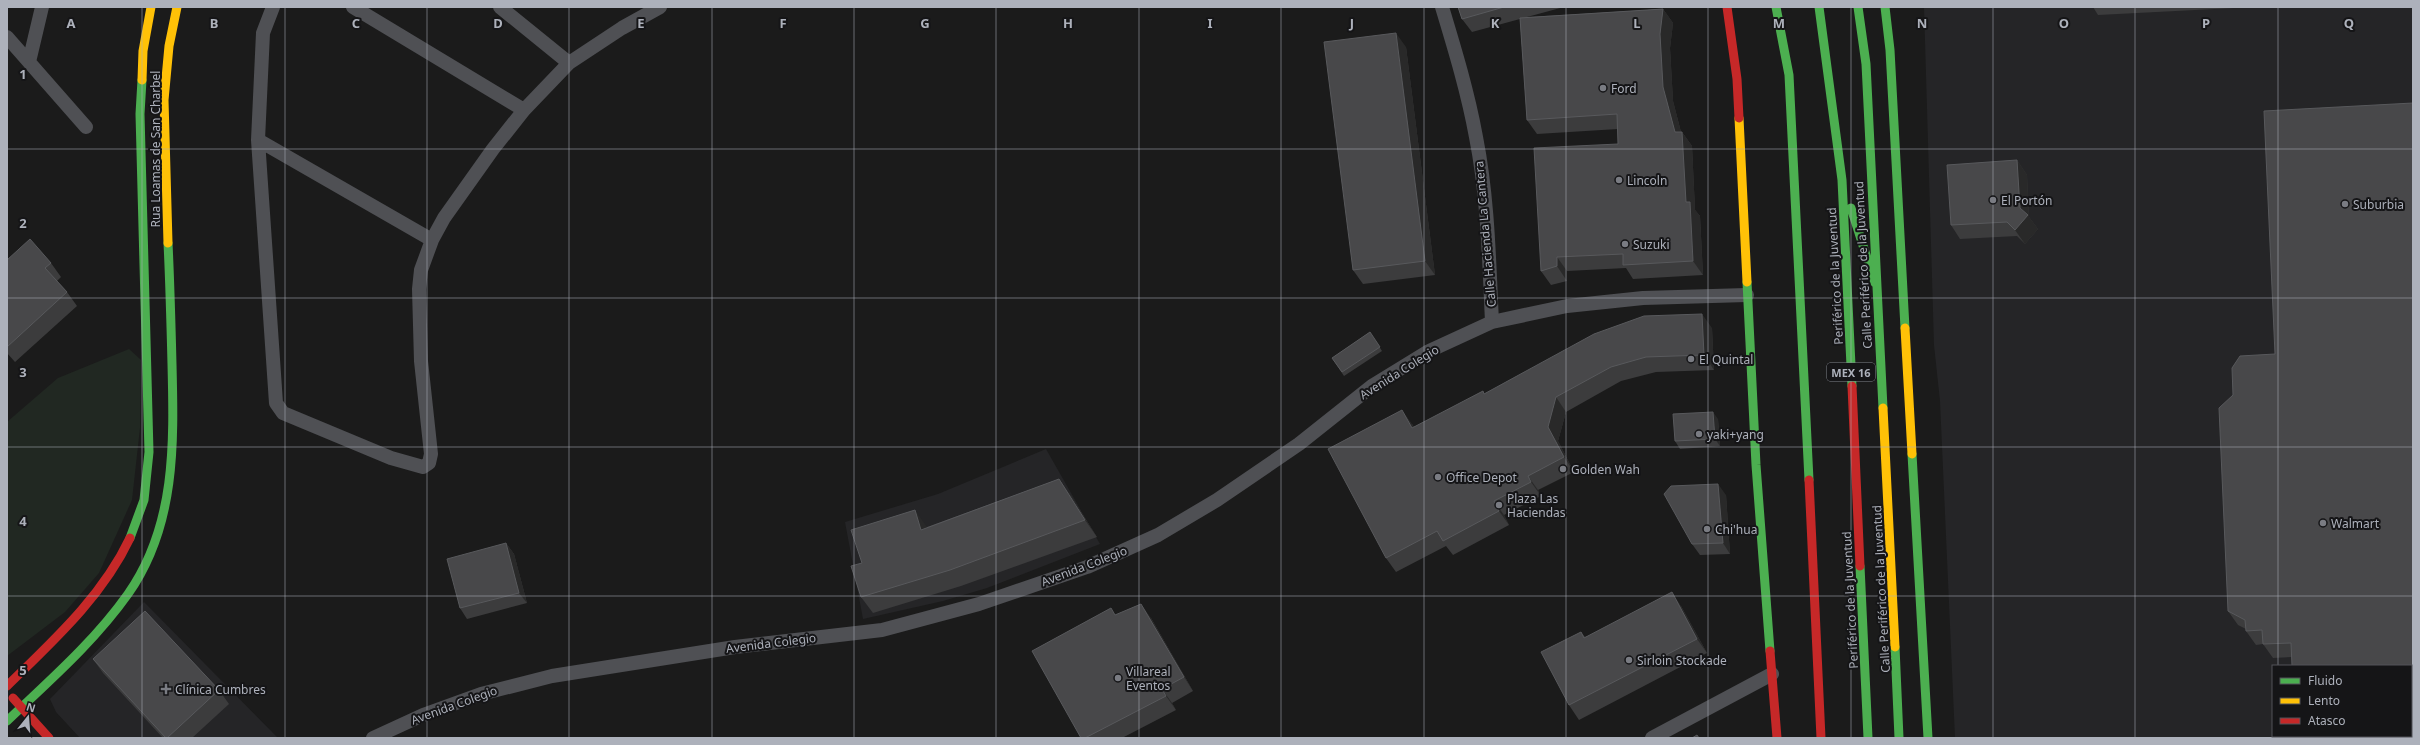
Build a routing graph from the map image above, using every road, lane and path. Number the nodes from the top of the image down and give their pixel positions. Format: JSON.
{"nodes":[{"id":1,"x":42,"y":7,"type":"edge"},
{"id":2,"x":151,"y":7,"type":"edge"},
{"id":3,"x":177,"y":7,"type":"edge"},
{"id":4,"x":273,"y":7,"type":"edge"},
{"id":5,"x":353,"y":7,"type":"edge"},
{"id":6,"x":500,"y":7,"type":"edge"},
{"id":7,"x":660,"y":7,"type":"edge"},
{"id":8,"x":1442,"y":7,"type":"edge"},
{"id":9,"x":1727,"y":7,"type":"edge"},
{"id":10,"x":1776,"y":7,"type":"edge"},
{"id":11,"x":1819,"y":7,"type":"edge"},
{"id":12,"x":1858,"y":7,"type":"edge"},
{"id":13,"x":1885,"y":7,"type":"edge"},
{"id":14,"x":7,"y":37,"type":"edge"},
{"id":15,"x":29,"y":62,"type":"junction"},
{"id":16,"x":568,"y":62,"type":"junction"},
{"id":17,"x":524,"y":110,"type":"junction"},
{"id":18,"x":86,"y":127,"type":"dead end"},
{"id":19,"x":258,"y":140,"type":"junction"},
{"id":20,"x":1842,"y":180,"type":"junction"},
{"id":21,"x":432,"y":240,"type":"junction"},
{"id":22,"x":1875,"y":283,"type":"junction"},
{"id":23,"x":1747,"y":295,"type":"junction"},
{"id":24,"x":1492,"y":322,"type":"junction"},
{"id":25,"x":1906,"y":322,"type":"junction"},
{"id":26,"x":1878,"y":323,"type":"junction"},
{"id":27,"x":1772,"y":674,"type":"junction"},
{"id":28,"x":7,"y":686,"type":"edge"},
{"id":29,"x":7,"y":692,"type":"edge"},
{"id":30,"x":21,"y":707,"type":"junction"},
{"id":31,"x":7,"y":721,"type":"edge"},
{"id":32,"x":49,"y":738,"type":"edge"},
{"id":33,"x":373,"y":738,"type":"edge"},
{"id":34,"x":1652,"y":738,"type":"edge"},
{"id":35,"x":1777,"y":738,"type":"edge"},
{"id":36,"x":1821,"y":738,"type":"edge"},
{"id":37,"x":1868,"y":738,"type":"edge"},
{"id":38,"x":1899,"y":738,"type":"edge"},
{"id":39,"x":1928,"y":738,"type":"edge"}],
"edges":[{"from":1,"to":15,"type":"street"},
{"from":2,"to":28,"type":"main road","name":"Rua Loamas de San Charbel"},
{"from":3,"to":30,"type":"main road","name":"Rua Loamas de San Charbel"},
{"from":4,"to":19,"type":"street"},
{"from":5,"to":17,"type":"street"},
{"from":6,"to":16,"type":"street"},
{"from":7,"to":16,"type":"street"},
{"from":8,"to":24,"type":"street","name":"Calle Hacienda La Cantera"},
{"from":9,"to":23,"type":"main road"},
{"from":10,"to":36,"type":"main road"},
{"from":11,"to":20,"type":"main road","name":"Periférico de la Juventud","number":"MEX 16"},
{"from":12,"to":22,"type":"main road","name":"Calle Periférico de la Juventud"},
{"from":13,"to":25,"type":"main road"},
{"from":14,"to":15,"type":"street"},
{"from":15,"to":18,"type":"street"},
{"from":16,"to":17,"type":"street"},
{"from":17,"to":21,"type":"street"},
{"from":19,"to":21,"type":"street"},
{"from":19,"to":21,"type":"street"},
{"from":20,"to":22,"type":"main road"},
{"from":20,"to":37,"type":"main road","name":"Periférico de la Juventud","number":"MEX 16"},
{"from":22,"to":26,"type":"main road","name":"Calle Periférico de la Juventud"},
{"from":23,"to":24,"type":"street","name":"Avenida Colegio"},
{"from":23,"to":27,"type":"main road"},
{"from":24,"to":33,"type":"street","name":"Avenida Colegio"},
{"from":25,"to":26,"type":"main road"},
{"from":25,"to":39,"type":"main road"},
{"from":26,"to":38,"type":"main road","name":"Calle Periférico de la Juventud"},
{"from":27,"to":34,"type":"street"},
{"from":27,"to":35,"type":"main road"},
{"from":29,"to":30,"type":"main road"},
{"from":30,"to":31,"type":"main road","name":"Rua Loamas de San Charbel"},
{"from":30,"to":32,"type":"main road"}]}
